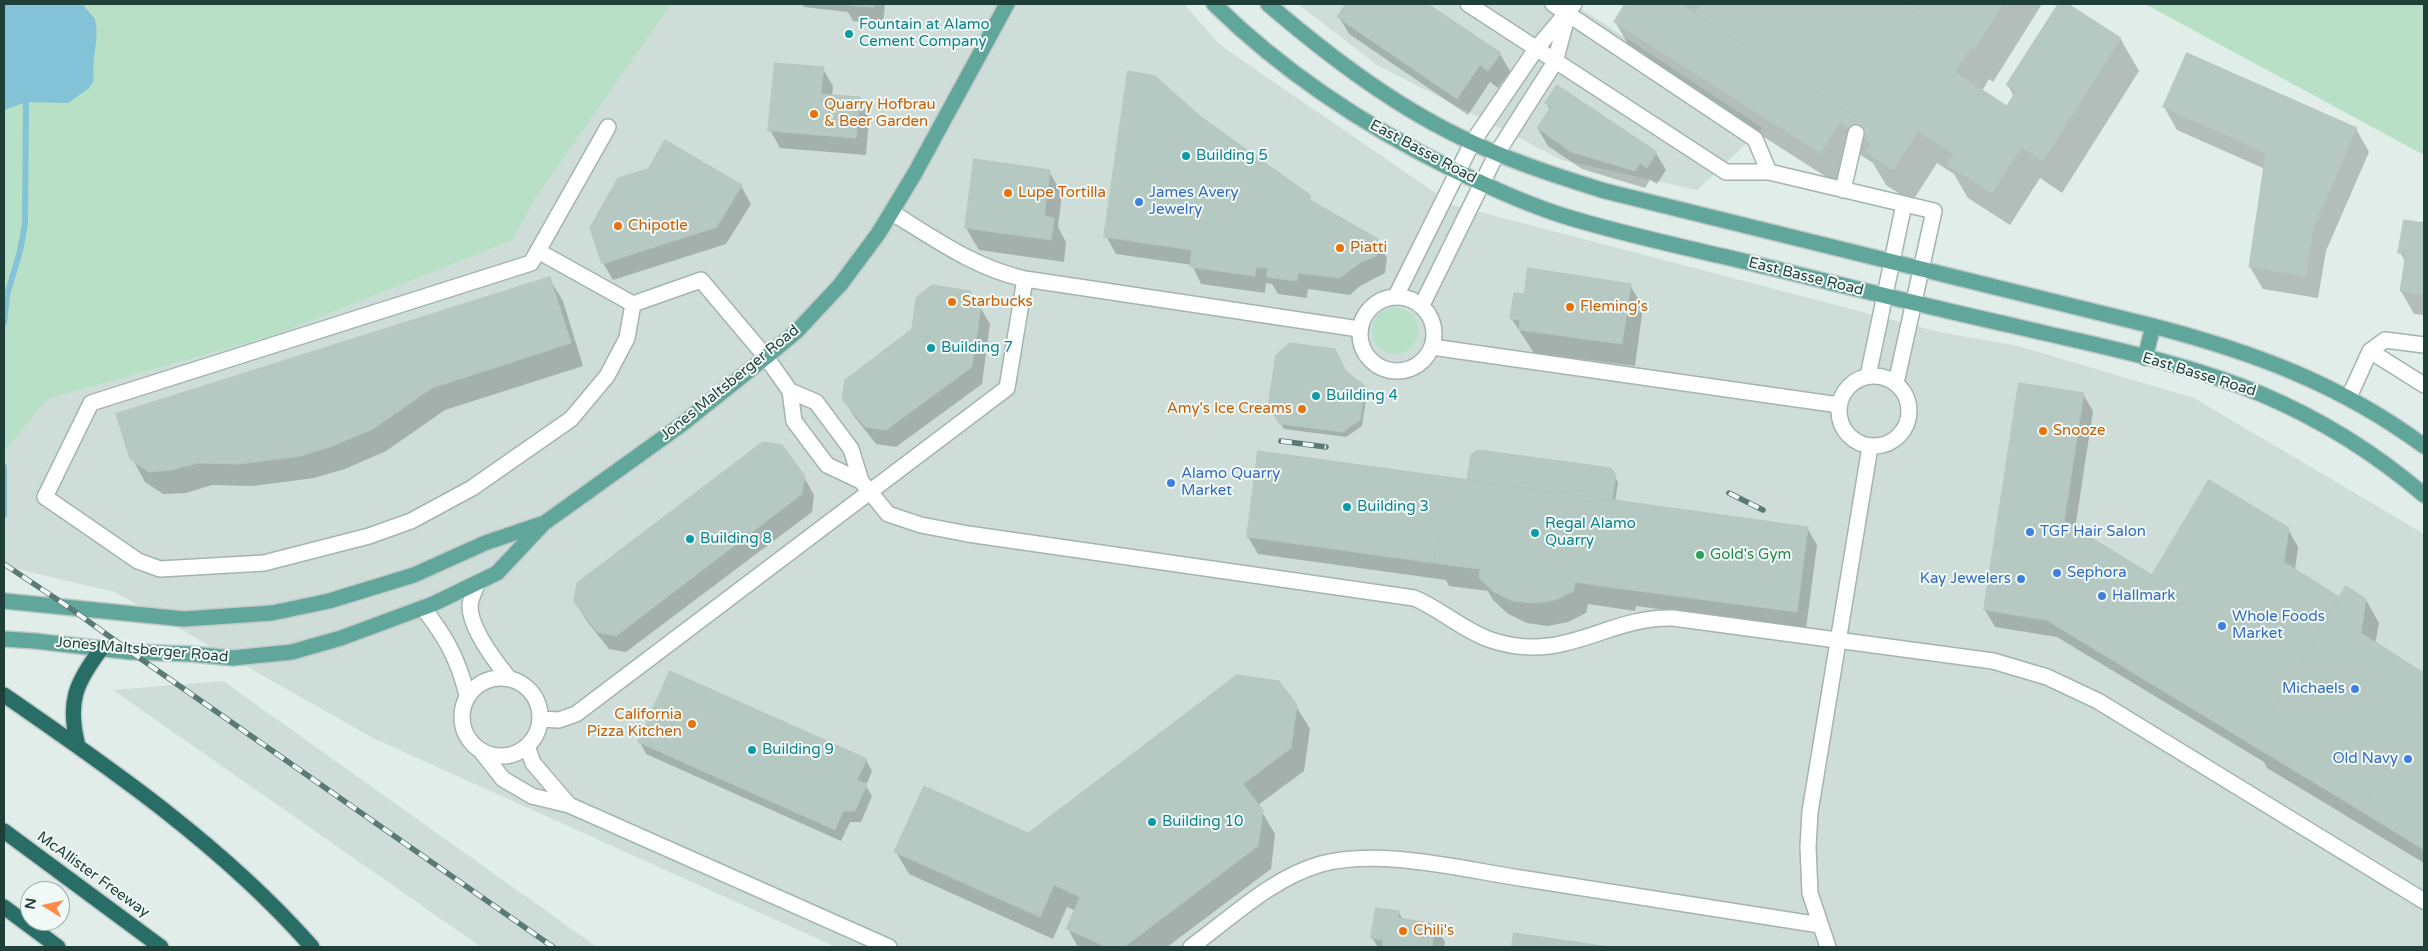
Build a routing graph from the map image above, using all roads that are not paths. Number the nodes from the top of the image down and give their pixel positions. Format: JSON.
{"nodes":[{"id":1,"x":1007,"y":4,"type":"edge"},
{"id":2,"x":1214,"y":4,"type":"edge"},
{"id":3,"x":1268,"y":4,"type":"edge"},
{"id":4,"x":1468,"y":4,"type":"edge"},
{"id":5,"x":1554,"y":4,"type":"edge"},
{"id":6,"x":1571,"y":9,"type":"edge"},
{"id":7,"x":1536,"y":49,"type":"junction"},
{"id":8,"x":1555,"y":62,"type":"junction"},
{"id":9,"x":608,"y":127,"type":"dead end"},
{"id":10,"x":1856,"y":133,"type":"tunnel mouth"},
{"id":11,"x":1472,"y":143,"type":"junction"},
{"id":12,"x":1497,"y":153,"type":"junction"},
{"id":13,"x":1457,"y":171,"type":"junction"},
{"id":14,"x":1769,"y":172,"type":"junction"},
{"id":15,"x":1481,"y":183,"type":"junction"},
{"id":16,"x":1843,"y":190,"type":"junction"},
{"id":17,"x":1904,"y":204,"type":"junction"},
{"id":18,"x":891,"y":212,"type":"junction"},
{"id":19,"x":538,"y":251,"type":"junction"},
{"id":20,"x":1892,"y":262,"type":"junction"},
{"id":21,"x":1922,"y":269,"type":"junction"},
{"id":22,"x":1025,"y":279,"type":"junction"},
{"id":23,"x":1396,"y":296,"type":"junction"},
{"id":24,"x":1885,"y":296,"type":"junction"},
{"id":25,"x":1914,"y":303,"type":"junction"},
{"id":26,"x":633,"y":304,"type":"junction"},
{"id":27,"x":1422,"y":305,"type":"junction"},
{"id":28,"x":2153,"y":326,"type":"junction"},
{"id":29,"x":1359,"y":329,"type":"junction"},
{"id":30,"x":2424,"y":345,"type":"edge"},
{"id":31,"x":1432,"y":347,"type":"junction"},
{"id":32,"x":2370,"y":351,"type":"junction"},
{"id":33,"x":766,"y":357,"type":"junction"},
{"id":34,"x":2146,"y":358,"type":"junction"},
{"id":35,"x":1868,"y":376,"type":"junction"},
{"id":36,"x":1896,"y":384,"type":"junction"},
{"id":37,"x":2424,"y":385,"type":"edge"},
{"id":38,"x":790,"y":391,"type":"junction"},
{"id":39,"x":2349,"y":397,"type":"junction"},
{"id":40,"x":1839,"y":405,"type":"junction"},
{"id":41,"x":2424,"y":446,"type":"edge"},
{"id":42,"x":1870,"y":447,"type":"junction"},
{"id":43,"x":865,"y":486,"type":"junction"},
{"id":44,"x":2424,"y":495,"type":"edge"},
{"id":45,"x":543,"y":524,"type":"junction"},
{"id":46,"x":477,"y":584,"type":"junction"},
{"id":47,"x":4,"y":601,"type":"edge"},
{"id":48,"x":424,"y":608,"type":"junction"},
{"id":49,"x":4,"y":639,"type":"edge"},
{"id":50,"x":1838,"y":639,"type":"junction"},
{"id":51,"x":102,"y":648,"type":"junction"},
{"id":52,"x":508,"y":678,"type":"junction"},
{"id":53,"x":4,"y":694,"type":"edge"},
{"id":54,"x":467,"y":695,"type":"junction"},
{"id":55,"x":540,"y":719,"type":"junction"},
{"id":56,"x":78,"y":746,"type":"junction"},
{"id":57,"x":527,"y":746,"type":"junction"},
{"id":58,"x":481,"y":751,"type":"junction"},
{"id":59,"x":569,"y":805,"type":"junction"},
{"id":60,"x":4,"y":831,"type":"edge"},
{"id":61,"x":2424,"y":900,"type":"edge"},
{"id":62,"x":4,"y":907,"type":"edge"},
{"id":63,"x":1820,"y":925,"type":"junction"},
{"id":64,"x":58,"y":947,"type":"edge"},
{"id":65,"x":161,"y":947,"type":"edge"},
{"id":66,"x":312,"y":947,"type":"edge"},
{"id":67,"x":889,"y":947,"type":"edge"},
{"id":68,"x":1191,"y":947,"type":"edge"},
{"id":69,"x":1828,"y":947,"type":"edge"}],
"edges":[{"from":1,"to":18,"type":"main road","name":"Jones Maltsberger Road"},
{"from":2,"to":13,"type":"main road","name":"East Basse Road"},
{"from":3,"to":11,"type":"main road","name":"East Basse Road"},
{"from":4,"to":7,"type":"lane"},
{"from":5,"to":6,"type":"lane"},
{"from":6,"to":7,"type":"lane"},
{"from":6,"to":8,"type":"lane"},
{"from":6,"to":14,"type":"lane"},
{"from":7,"to":8,"type":"lane"},
{"from":7,"to":11,"type":"lane"},
{"from":8,"to":12,"type":"lane"},
{"from":8,"to":14,"type":"lane"},
{"from":9,"to":19,"type":"lane"},
{"from":10,"to":16,"type":"lane"},
{"from":11,"to":12,"type":"main road","name":"East Basse Road"},
{"from":11,"to":13,"type":"lane"},
{"from":12,"to":15,"type":"lane"},
{"from":12,"to":20,"type":"main road","name":"East Basse Road"},
{"from":13,"to":15,"type":"main road","name":"East Basse Road"},
{"from":13,"to":23,"type":"lane"},
{"from":14,"to":16,"type":"lane"},
{"from":15,"to":24,"type":"main road","name":"East Basse Road"},
{"from":15,"to":27,"type":"lane"},
{"from":16,"to":17,"type":"lane"},
{"from":17,"to":20,"type":"lane"},
{"from":17,"to":21,"type":"lane"},
{"from":18,"to":22,"type":"lane"},
{"from":18,"to":33,"type":"main road","name":"Jones Maltsberger Road"},
{"from":19,"to":26,"type":"lane"},
{"from":19,"to":26,"type":"lane"},
{"from":20,"to":21,"type":"main road","name":"East Basse Road"},
{"from":20,"to":24,"type":"lane"},
{"from":21,"to":25,"type":"lane"},
{"from":21,"to":28,"type":"main road","name":"East Basse Road"},
{"from":22,"to":29,"type":"lane"},
{"from":22,"to":43,"type":"lane"},
{"from":23,"to":27,"type":"lane"},
{"from":23,"to":29,"type":"lane"},
{"from":24,"to":25,"type":"main road","name":"East Basse Road"},
{"from":24,"to":35,"type":"lane"},
{"from":25,"to":34,"type":"main road","name":"East Basse Road"},
{"from":25,"to":36,"type":"lane"},
{"from":26,"to":33,"type":"lane"},
{"from":27,"to":31,"type":"lane"},
{"from":28,"to":34,"type":"main road"},
{"from":28,"to":39,"type":"main road","name":"East Basse Road"},
{"from":29,"to":31,"type":"lane"},
{"from":30,"to":32,"type":"lane"},
{"from":31,"to":40,"type":"lane"},
{"from":32,"to":37,"type":"lane"},
{"from":32,"to":39,"type":"lane"},
{"from":33,"to":38,"type":"lane"},
{"from":33,"to":45,"type":"main road","name":"Jones Maltsberger Road"},
{"from":34,"to":44,"type":"main road","name":"East Basse Road"},
{"from":35,"to":36,"type":"lane"},
{"from":35,"to":40,"type":"lane"},
{"from":36,"to":42,"type":"lane"},
{"from":38,"to":43,"type":"lane"},
{"from":38,"to":43,"type":"lane"},
{"from":39,"to":41,"type":"main road","name":"East Basse Road"},
{"from":40,"to":42,"type":"lane"},
{"from":42,"to":50,"type":"lane"},
{"from":43,"to":50,"type":"lane"},
{"from":43,"to":55,"type":"lane"},
{"from":45,"to":46,"type":"main road","name":"Jones Maltsberger Road"},
{"from":45,"to":47,"type":"main road","name":"Jones Maltsberger Road"},
{"from":46,"to":48,"type":"main road","name":"Jones Maltsberger Road"},
{"from":46,"to":52,"type":"lane"},
{"from":48,"to":51,"type":"main road","name":"Jones Maltsberger Road"},
{"from":48,"to":54,"type":"lane"},
{"from":49,"to":51,"type":"main road","name":"Jones Maltsberger Road"},
{"from":50,"to":61,"type":"lane"},
{"from":50,"to":63,"type":"lane"},
{"from":51,"to":56,"type":"highway"},
{"from":52,"to":54,"type":"lane"},
{"from":52,"to":55,"type":"lane"},
{"from":53,"to":56,"type":"highway"},
{"from":54,"to":58,"type":"lane"},
{"from":55,"to":57,"type":"lane"},
{"from":56,"to":66,"type":"highway"},
{"from":57,"to":58,"type":"lane"},
{"from":57,"to":59,"type":"lane"},
{"from":58,"to":59,"type":"lane"},
{"from":59,"to":67,"type":"lane"},
{"from":60,"to":65,"type":"highway","name":"McAllister Freeway"},
{"from":62,"to":64,"type":"highway"},
{"from":63,"to":68,"type":"lane"},
{"from":63,"to":69,"type":"lane"}]}
